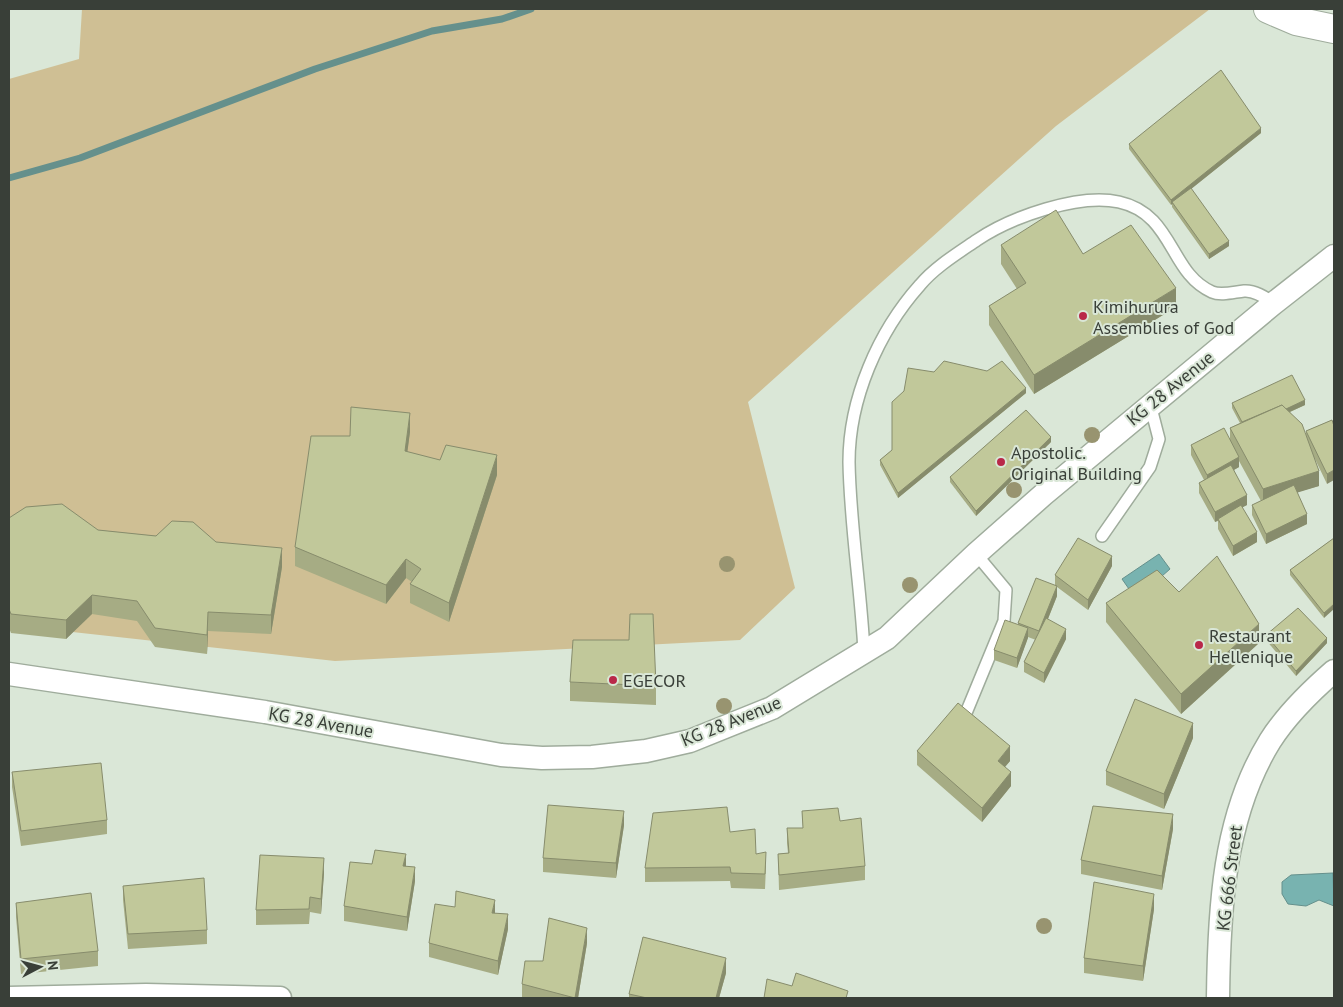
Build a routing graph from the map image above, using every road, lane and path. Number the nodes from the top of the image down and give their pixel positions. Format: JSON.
{"nodes":[{"id":1,"x":1268,"y":9,"type":"edge"},
{"id":2,"x":1334,"y":29,"type":"edge"},
{"id":3,"x":1334,"y":256,"type":"edge"},
{"id":4,"x":1274,"y":302,"type":"junction"},
{"id":5,"x":1150,"y":404,"type":"junction"},
{"id":6,"x":1102,"y":536,"type":"dead end"},
{"id":7,"x":976,"y":554,"type":"junction"},
{"id":8,"x":864,"y":652,"type":"junction"},
{"id":9,"x":1334,"y":671,"type":"edge"},
{"id":10,"x":9,"y":674,"type":"edge"},
{"id":11,"x":966,"y":713,"type":"edge"},
{"id":12,"x":9,"y":998,"type":"edge"},
{"id":13,"x":280,"y":998,"type":"edge"},
{"id":14,"x":1218,"y":998,"type":"edge"}],
"edges":[{"from":1,"to":2,"type":"main road"},
{"from":3,"to":4,"type":"street","name":"KG 28 Avenue"},
{"from":4,"to":5,"type":"street","name":"KG 28 Avenue"},
{"from":4,"to":8,"type":"lane"},
{"from":5,"to":6,"type":"lane"},
{"from":5,"to":7,"type":"street","name":"KG 28 Avenue"},
{"from":7,"to":8,"type":"street","name":"KG 28 Avenue"},
{"from":7,"to":11,"type":"lane"},
{"from":8,"to":10,"type":"street","name":"KG 28 Avenue"},
{"from":9,"to":14,"type":"street","name":"KG 666 Street"},
{"from":12,"to":13,"type":"street"}]}
